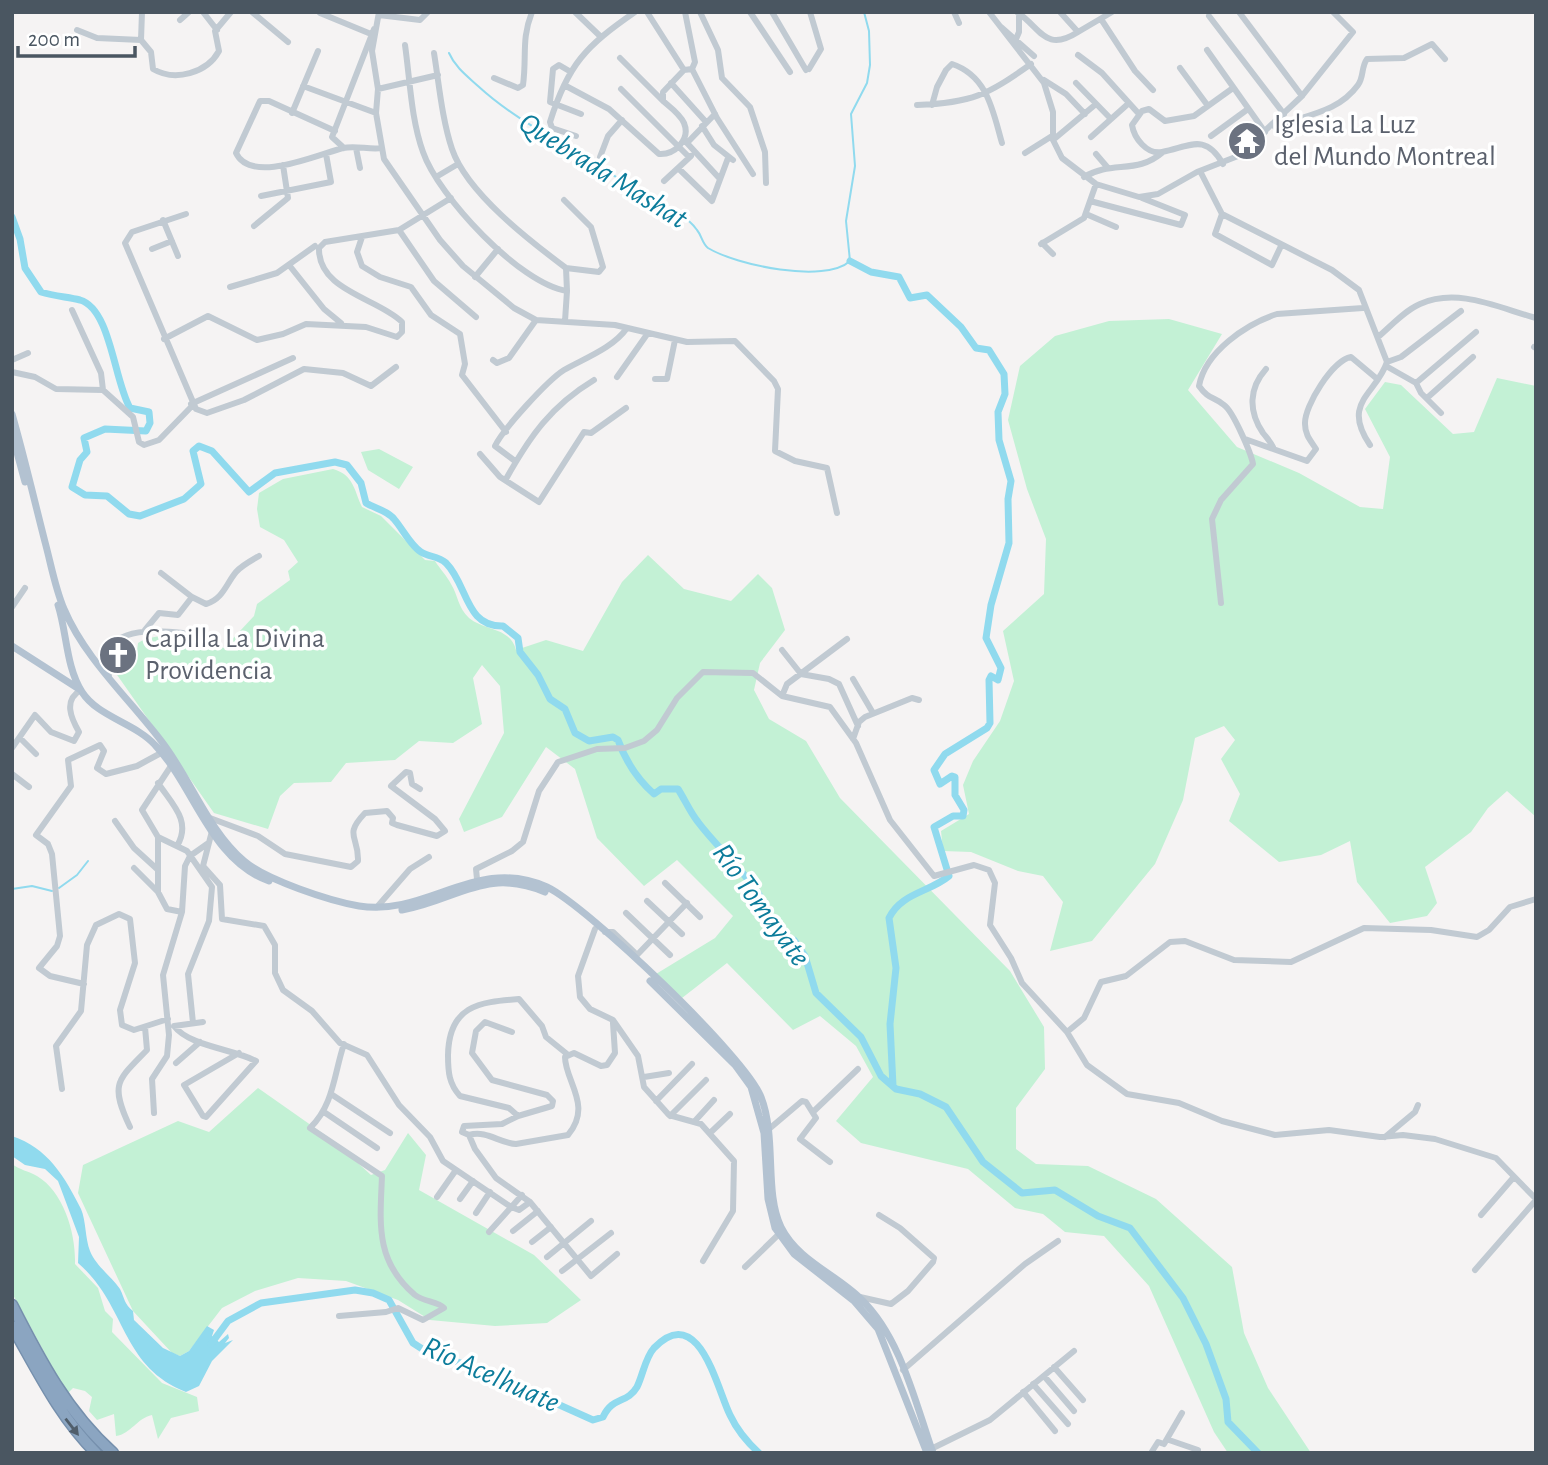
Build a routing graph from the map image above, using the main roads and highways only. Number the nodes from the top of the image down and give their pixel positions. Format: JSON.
{"nodes":[{"id":1,"x":12,"y":414,"type":"edge"},
{"id":2,"x":12,"y":434,"type":"edge"},
{"id":3,"x":12,"y":646,"type":"edge"},
{"id":4,"x":69,"y":654,"type":"junction"},
{"id":5,"x":72,"y":672,"type":"junction"},
{"id":6,"x":57,"y":674,"type":"junction"},
{"id":7,"x":117,"y":687,"type":"junction"},
{"id":8,"x":81,"y":690,"type":"junction"},
{"id":9,"x":124,"y":694,"type":"junction"},
{"id":10,"x":113,"y":716,"type":"junction"},
{"id":11,"x":468,"y":884,"type":"junction"},
{"id":12,"x":451,"y":891,"type":"junction"},
{"id":13,"x":768,"y":1132,"type":"junction"},
{"id":14,"x":770,"y":1179,"type":"junction"},
{"id":15,"x":12,"y":1305,"type":"edge"},
{"id":16,"x":12,"y":1326,"type":"edge"},
{"id":17,"x":930,"y":1452,"type":"edge"},
{"id":18,"x":96,"y":1453,"type":"edge"},
{"id":19,"x":113,"y":1453,"type":"edge"}],
"edges":[{"from":1,"to":7,"type":"main road"},
{"from":2,"to":4,"type":"main road"},
{"from":3,"to":6,"type":"main road"},
{"from":4,"to":5,"type":"main road"},
{"from":4,"to":7,"type":"main road"},
{"from":5,"to":6,"type":"main road"},
{"from":5,"to":8,"type":"main road"},
{"from":6,"to":8,"type":"main road"},
{"from":7,"to":9,"type":"main road"},
{"from":8,"to":10,"type":"main road"},
{"from":9,"to":10,"type":"main road"},
{"from":9,"to":12,"type":"main road"},
{"from":10,"to":12,"type":"main road"},
{"from":11,"to":12,"type":"main road"},
{"from":11,"to":13,"type":"main road"},
{"from":11,"to":13,"type":"main road"},
{"from":13,"to":14,"type":"main road"},
{"from":14,"to":17,"type":"main road"},
{"from":14,"to":17,"type":"main road"},
{"from":15,"to":19,"type":"highway"},
{"from":16,"to":18,"type":"highway","one_way":true}]}
